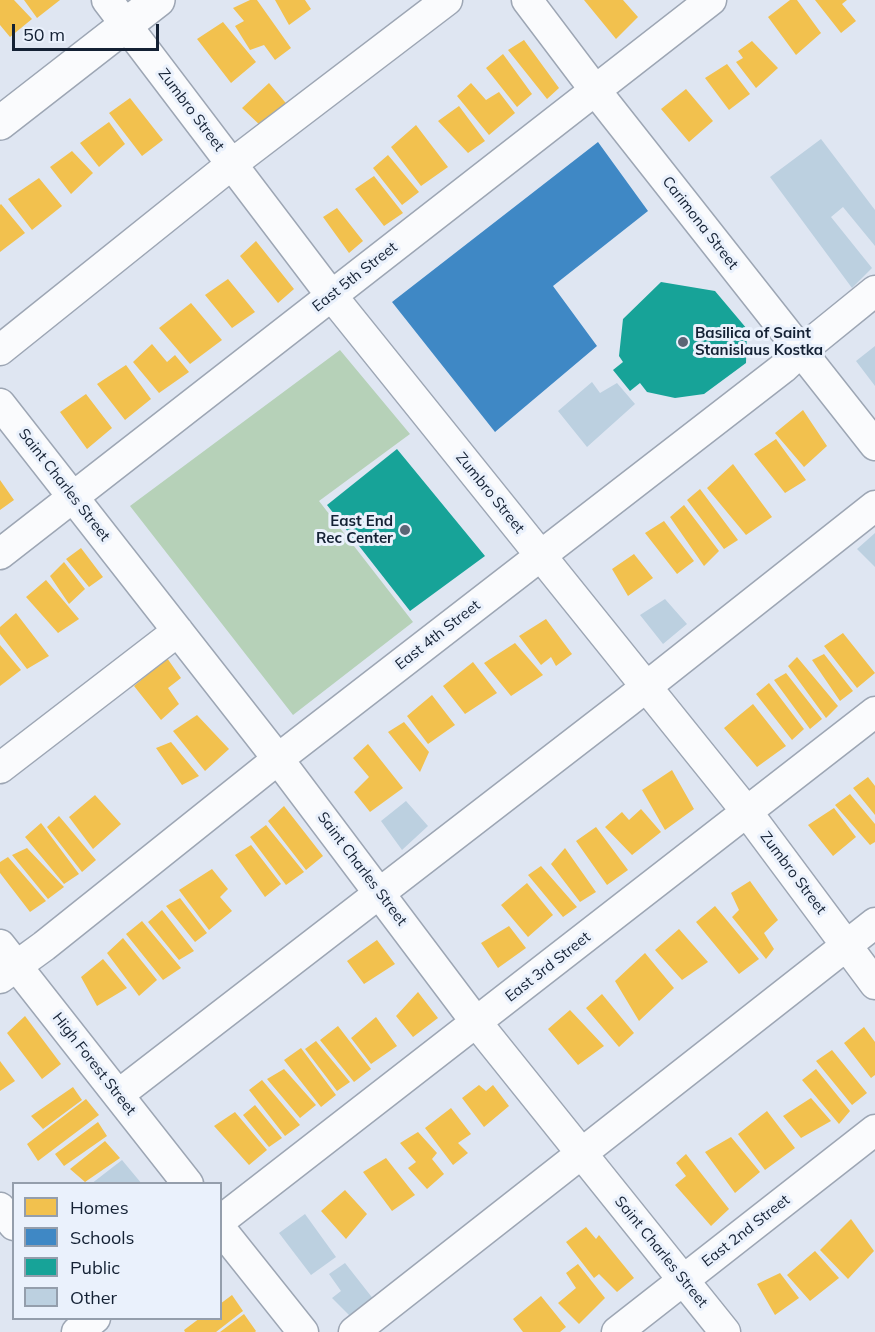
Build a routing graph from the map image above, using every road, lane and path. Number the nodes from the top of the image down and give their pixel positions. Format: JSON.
{"nodes":[{"id":1,"x":158,"y":0,"type":"edge"},
{"id":2,"x":447,"y":0,"type":"edge"},
{"id":3,"x":527,"y":0,"type":"edge"},
{"id":4,"x":711,"y":0,"type":"edge"},
{"id":5,"x":117,"y":12,"type":"edge"},
{"id":6,"x":595,"y":90,"type":"junction"},
{"id":7,"x":0,"y":123,"type":"edge"},
{"id":8,"x":232,"y":164,"type":"junction"},
{"id":9,"x":875,"y":291,"type":"edge"},
{"id":10,"x":331,"y":295,"type":"junction"},
{"id":11,"x":0,"y":350,"type":"edge"},
{"id":12,"x":801,"y":351,"type":"junction"},
{"id":13,"x":0,"y":404,"type":"edge"},
{"id":14,"x":875,"y":445,"type":"edge"},
{"id":15,"x":73,"y":497,"type":"junction"},
{"id":16,"x":875,"y":506,"type":"edge"},
{"id":17,"x":0,"y":554,"type":"edge"},
{"id":18,"x":541,"y":555,"type":"junction"},
{"id":19,"x":178,"y":630,"type":"junction"},
{"id":20,"x":646,"y":687,"type":"junction"},
{"id":21,"x":875,"y":712,"type":"edge"},
{"id":22,"x":279,"y":759,"type":"junction"},
{"id":23,"x":0,"y":768,"type":"edge"},
{"id":24,"x":747,"y":812,"type":"junction"},
{"id":25,"x":379,"y":892,"type":"junction"},
{"id":26,"x":875,"y":923,"type":"edge"},
{"id":27,"x":847,"y":945,"type":"junction"},
{"id":28,"x":5,"y":963,"type":"edge"},
{"id":29,"x":875,"y":984,"type":"edge"},
{"id":30,"x":476,"y":1022,"type":"junction"},
{"id":31,"x":118,"y":1095,"type":"junction"},
{"id":32,"x":875,"y":1130,"type":"edge"},
{"id":33,"x":583,"y":1154,"type":"junction"},
{"id":34,"x":186,"y":1182,"type":"edge"},
{"id":35,"x":0,"y":1208,"type":"edge"},
{"id":36,"x":222,"y":1219,"type":"edge"},
{"id":37,"x":12,"y":1223,"type":"edge"},
{"id":38,"x":222,"y":1231,"type":"edge"},
{"id":39,"x":683,"y":1280,"type":"junction"},
{"id":40,"x":303,"y":1332,"type":"edge"},
{"id":41,"x":354,"y":1332,"type":"edge"},
{"id":42,"x":617,"y":1332,"type":"edge"},
{"id":43,"x":725,"y":1332,"type":"edge"}],
"edges":[{"from":1,"to":5,"type":"main road"},
{"from":2,"to":8,"type":"street"},
{"from":3,"to":6,"type":"street","name":"Carimona Street"},
{"from":4,"to":6,"type":"street","name":"East 5th Street"},
{"from":5,"to":7,"type":"main road"},
{"from":5,"to":8,"type":"street","name":"Zumbro Street"},
{"from":6,"to":10,"type":"street","name":"East 5th Street"},
{"from":6,"to":12,"type":"street","name":"Carimona Street"},
{"from":8,"to":10,"type":"street","name":"Zumbro Street"},
{"from":8,"to":11,"type":"street"},
{"from":9,"to":12,"type":"street","name":"East 4th Street"},
{"from":10,"to":15,"type":"street","name":"East 5th Street"},
{"from":10,"to":18,"type":"street","name":"Zumbro Street"},
{"from":12,"to":14,"type":"street","name":"Carimona Street"},
{"from":12,"to":18,"type":"street","name":"East 4th Street"},
{"from":13,"to":15,"type":"street","name":"Saint Charles Street"},
{"from":15,"to":17,"type":"street","name":"East 5th Street"},
{"from":15,"to":19,"type":"street","name":"Saint Charles Street"},
{"from":16,"to":20,"type":"street"},
{"from":18,"to":20,"type":"street","name":"Zumbro Street"},
{"from":18,"to":22,"type":"street","name":"East 4th Street"},
{"from":19,"to":22,"type":"street","name":"Saint Charles Street"},
{"from":19,"to":23,"type":"street"},
{"from":20,"to":24,"type":"street","name":"Zumbro Street"},
{"from":20,"to":25,"type":"street"},
{"from":21,"to":24,"type":"street","name":"East 3rd Street"},
{"from":22,"to":25,"type":"street","name":"Saint Charles Street"},
{"from":22,"to":28,"type":"street","name":"East 4th Street"},
{"from":24,"to":27,"type":"street","name":"Zumbro Street"},
{"from":24,"to":30,"type":"street","name":"East 3rd Street"},
{"from":25,"to":30,"type":"street","name":"Saint Charles Street"},
{"from":25,"to":31,"type":"street"},
{"from":26,"to":27,"type":"street"},
{"from":27,"to":29,"type":"street","name":"Zumbro Street"},
{"from":27,"to":33,"type":"street"},
{"from":28,"to":31,"type":"street","name":"High Forest Street"},
{"from":30,"to":33,"type":"street","name":"Saint Charles Street"},
{"from":30,"to":36,"type":"street","name":"East 3rd Street"},
{"from":31,"to":34,"type":"street","name":"High Forest Street"},
{"from":32,"to":39,"type":"street","name":"East 2nd Street"},
{"from":33,"to":39,"type":"street","name":"Saint Charles Street"},
{"from":33,"to":41,"type":"street"},
{"from":35,"to":37,"type":"street"},
{"from":38,"to":40,"type":"street"},
{"from":39,"to":42,"type":"street","name":"East 2nd Street"},
{"from":39,"to":43,"type":"street","name":"Saint Charles Street"}]}
